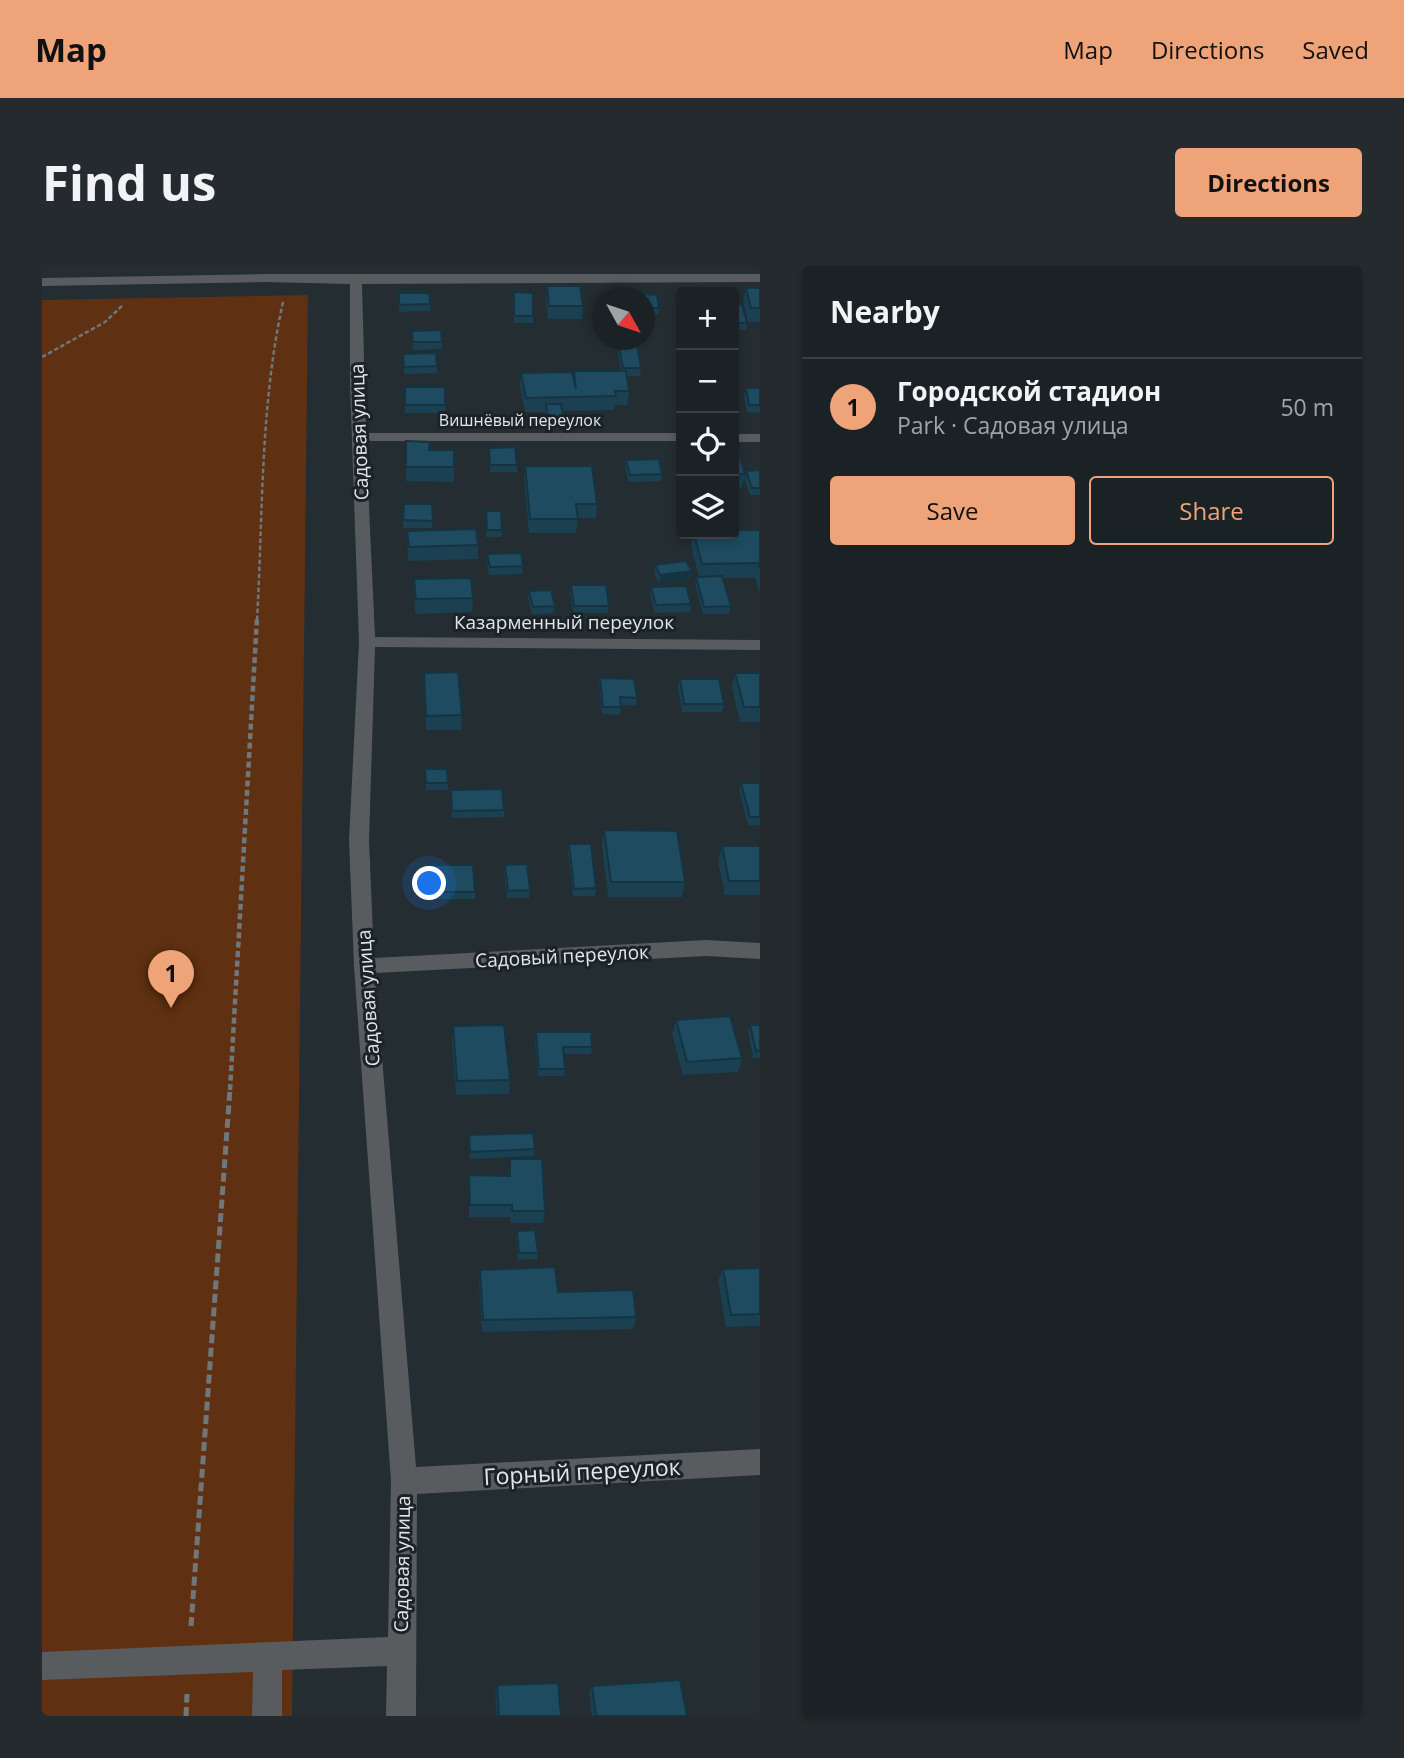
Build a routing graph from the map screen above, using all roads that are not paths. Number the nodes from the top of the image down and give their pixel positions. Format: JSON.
{"nodes":[{"id":1,"x":598,"y":271,"type":"edge"},
{"id":2,"x":266,"y":272,"type":"edge"},
{"id":3,"x":760,"y":278,"type":"edge"},
{"id":4,"x":356,"y":280,"type":"junction"},
{"id":5,"x":42,"y":282,"type":"edge"},
{"id":6,"x":359,"y":437,"type":"junction"},
{"id":7,"x":676,"y":438,"type":"edge"},
{"id":8,"x":739,"y":438,"type":"edge"},
{"id":9,"x":760,"y":438,"type":"edge"},
{"id":10,"x":368,"y":642,"type":"junction"},
{"id":11,"x":760,"y":645,"type":"edge"},
{"id":12,"x":760,"y":951,"type":"edge"},
{"id":13,"x":364,"y":966,"type":"junction"},
{"id":14,"x":760,"y":1462,"type":"edge"},
{"id":15,"x":404,"y":1481,"type":"junction"},
{"id":16,"x":400,"y":1651,"type":"junction"},
{"id":17,"x":268,"y":1658,"type":"junction"},
{"id":18,"x":42,"y":1665,"type":"edge"},
{"id":19,"x":267,"y":1716,"type":"edge"},
{"id":20,"x":401,"y":1716,"type":"edge"}],
"edges":[{"from":1,"to":3,"type":"street"},
{"from":1,"to":4,"type":"street"},
{"from":2,"to":4,"type":"street"},
{"from":2,"to":5,"type":"street"},
{"from":4,"to":6,"type":"street","name":"Садовая улица"},
{"from":6,"to":7,"type":"street","name":"Вишнёвый переулок"},
{"from":6,"to":10,"type":"street","name":"Садовая улица"},
{"from":8,"to":9,"type":"street"},
{"from":10,"to":11,"type":"street","name":"Казарменный переулок"},
{"from":10,"to":13,"type":"street","name":"Садовая улица"},
{"from":12,"to":13,"type":"street","name":"Садовый переулок"},
{"from":13,"to":15,"type":"street","name":"Садовая улица"},
{"from":14,"to":15,"type":"street","name":"Горный переулок"},
{"from":15,"to":16,"type":"street","name":"Садовая улица"},
{"from":16,"to":17,"type":"street"},
{"from":16,"to":20,"type":"street","name":"Садовая улица"},
{"from":17,"to":18,"type":"street"},
{"from":17,"to":19,"type":"street"}]}
